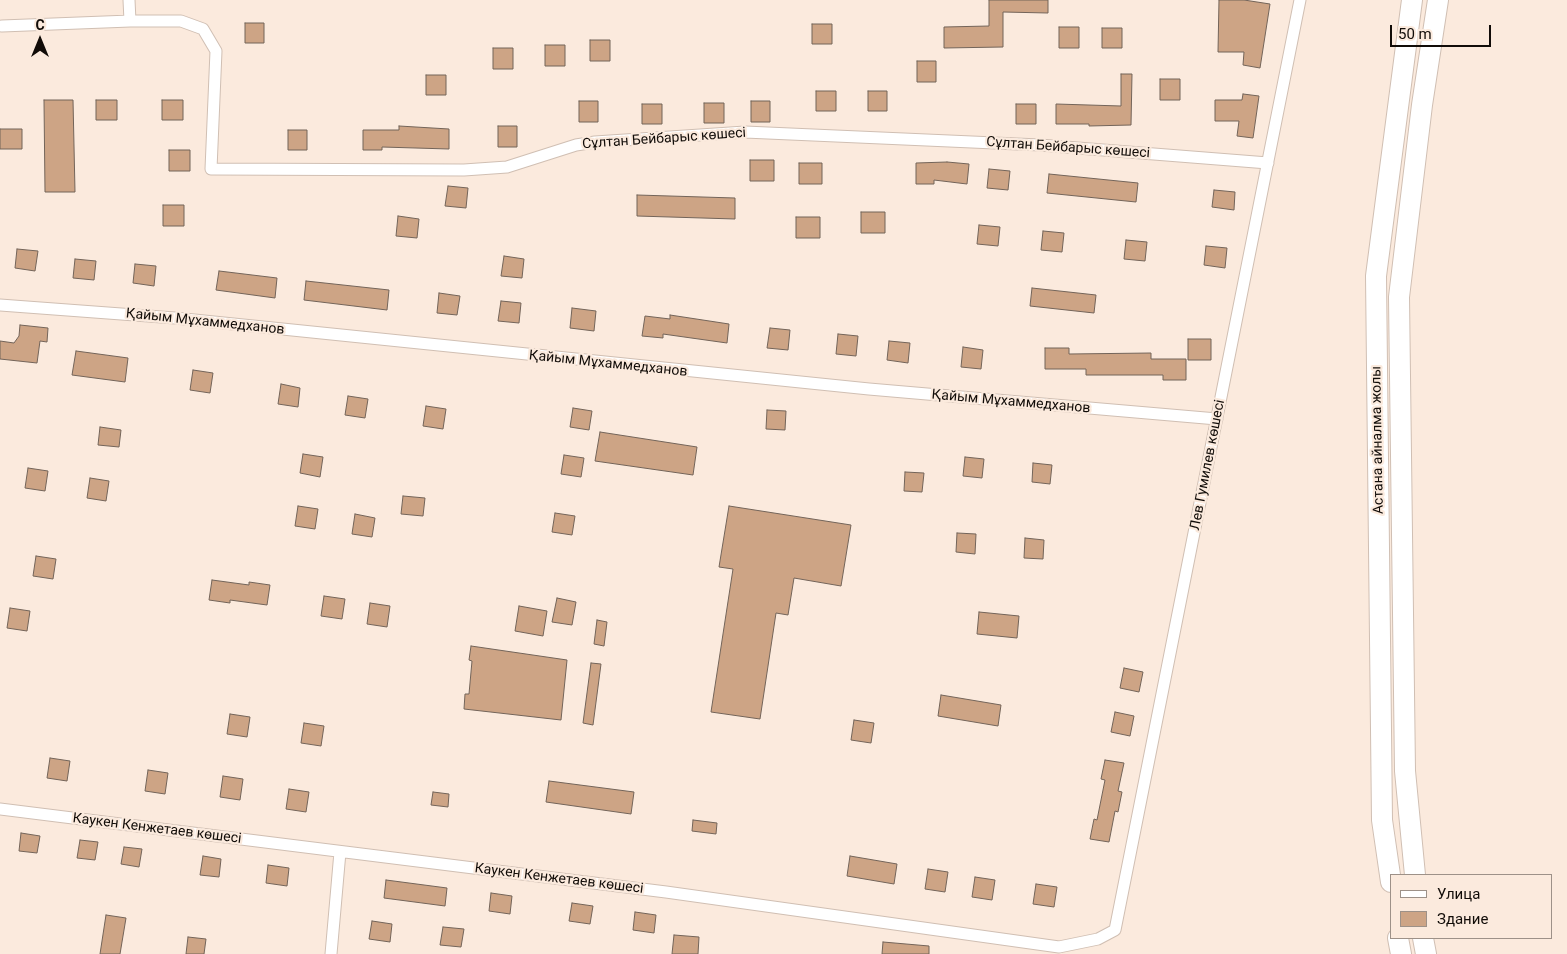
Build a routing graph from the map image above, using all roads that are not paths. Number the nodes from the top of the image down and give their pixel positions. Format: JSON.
{"nodes":[{"id":1,"x":129,"y":0,"type":"edge"},
{"id":2,"x":1300,"y":0,"type":"edge"},
{"id":3,"x":1412,"y":0,"type":"edge"},
{"id":4,"x":1438,"y":0,"type":"edge"},
{"id":5,"x":130,"y":22,"type":"junction"},
{"id":6,"x":2,"y":26,"type":"dead end"},
{"id":7,"x":1268,"y":163,"type":"junction"},
{"id":8,"x":0,"y":305,"type":"edge"},
{"id":9,"x":1217,"y":419,"type":"junction"},
{"id":10,"x":0,"y":809,"type":"edge"},
{"id":11,"x":340,"y":852,"type":"junction"},
{"id":12,"x":1414,"y":874,"type":"edge"},
{"id":13,"x":1390,"y":875,"type":"edge"},
{"id":14,"x":1115,"y":930,"type":"joint"},
{"id":15,"x":1398,"y":939,"type":"edge"},
{"id":16,"x":1423,"y":939,"type":"edge"},
{"id":17,"x":330,"y":954,"type":"edge"},
{"id":18,"x":1401,"y":954,"type":"edge"},
{"id":19,"x":1426,"y":954,"type":"edge"}],
"edges":[{"from":1,"to":5,"type":"street"},
{"from":2,"to":7,"type":"street","name":"Лев Гумилев көшесі"},
{"from":3,"to":13,"type":"highway","name":"Астана айналма жолы"},
{"from":4,"to":12,"type":"highway","name":"Астана айналма жолы"},
{"from":5,"to":6,"type":"street"},
{"from":5,"to":7,"type":"street","name":"Сұлтан Бейбарыс көшесі"},
{"from":7,"to":9,"type":"street","name":"Лев Гумилев көшесі"},
{"from":8,"to":9,"type":"street","name":"Қайым Мұхаммедханов"},
{"from":9,"to":14,"type":"street","name":"Лев Гумилев көшесі"},
{"from":10,"to":11,"type":"street","name":"Каукен Кенжетаев көшесі"},
{"from":11,"to":14,"type":"street","name":"Каукен Кенжетаев көшесі"},
{"from":11,"to":17,"type":"street"},
{"from":15,"to":18,"type":"highway"},
{"from":16,"to":19,"type":"highway"}]}
